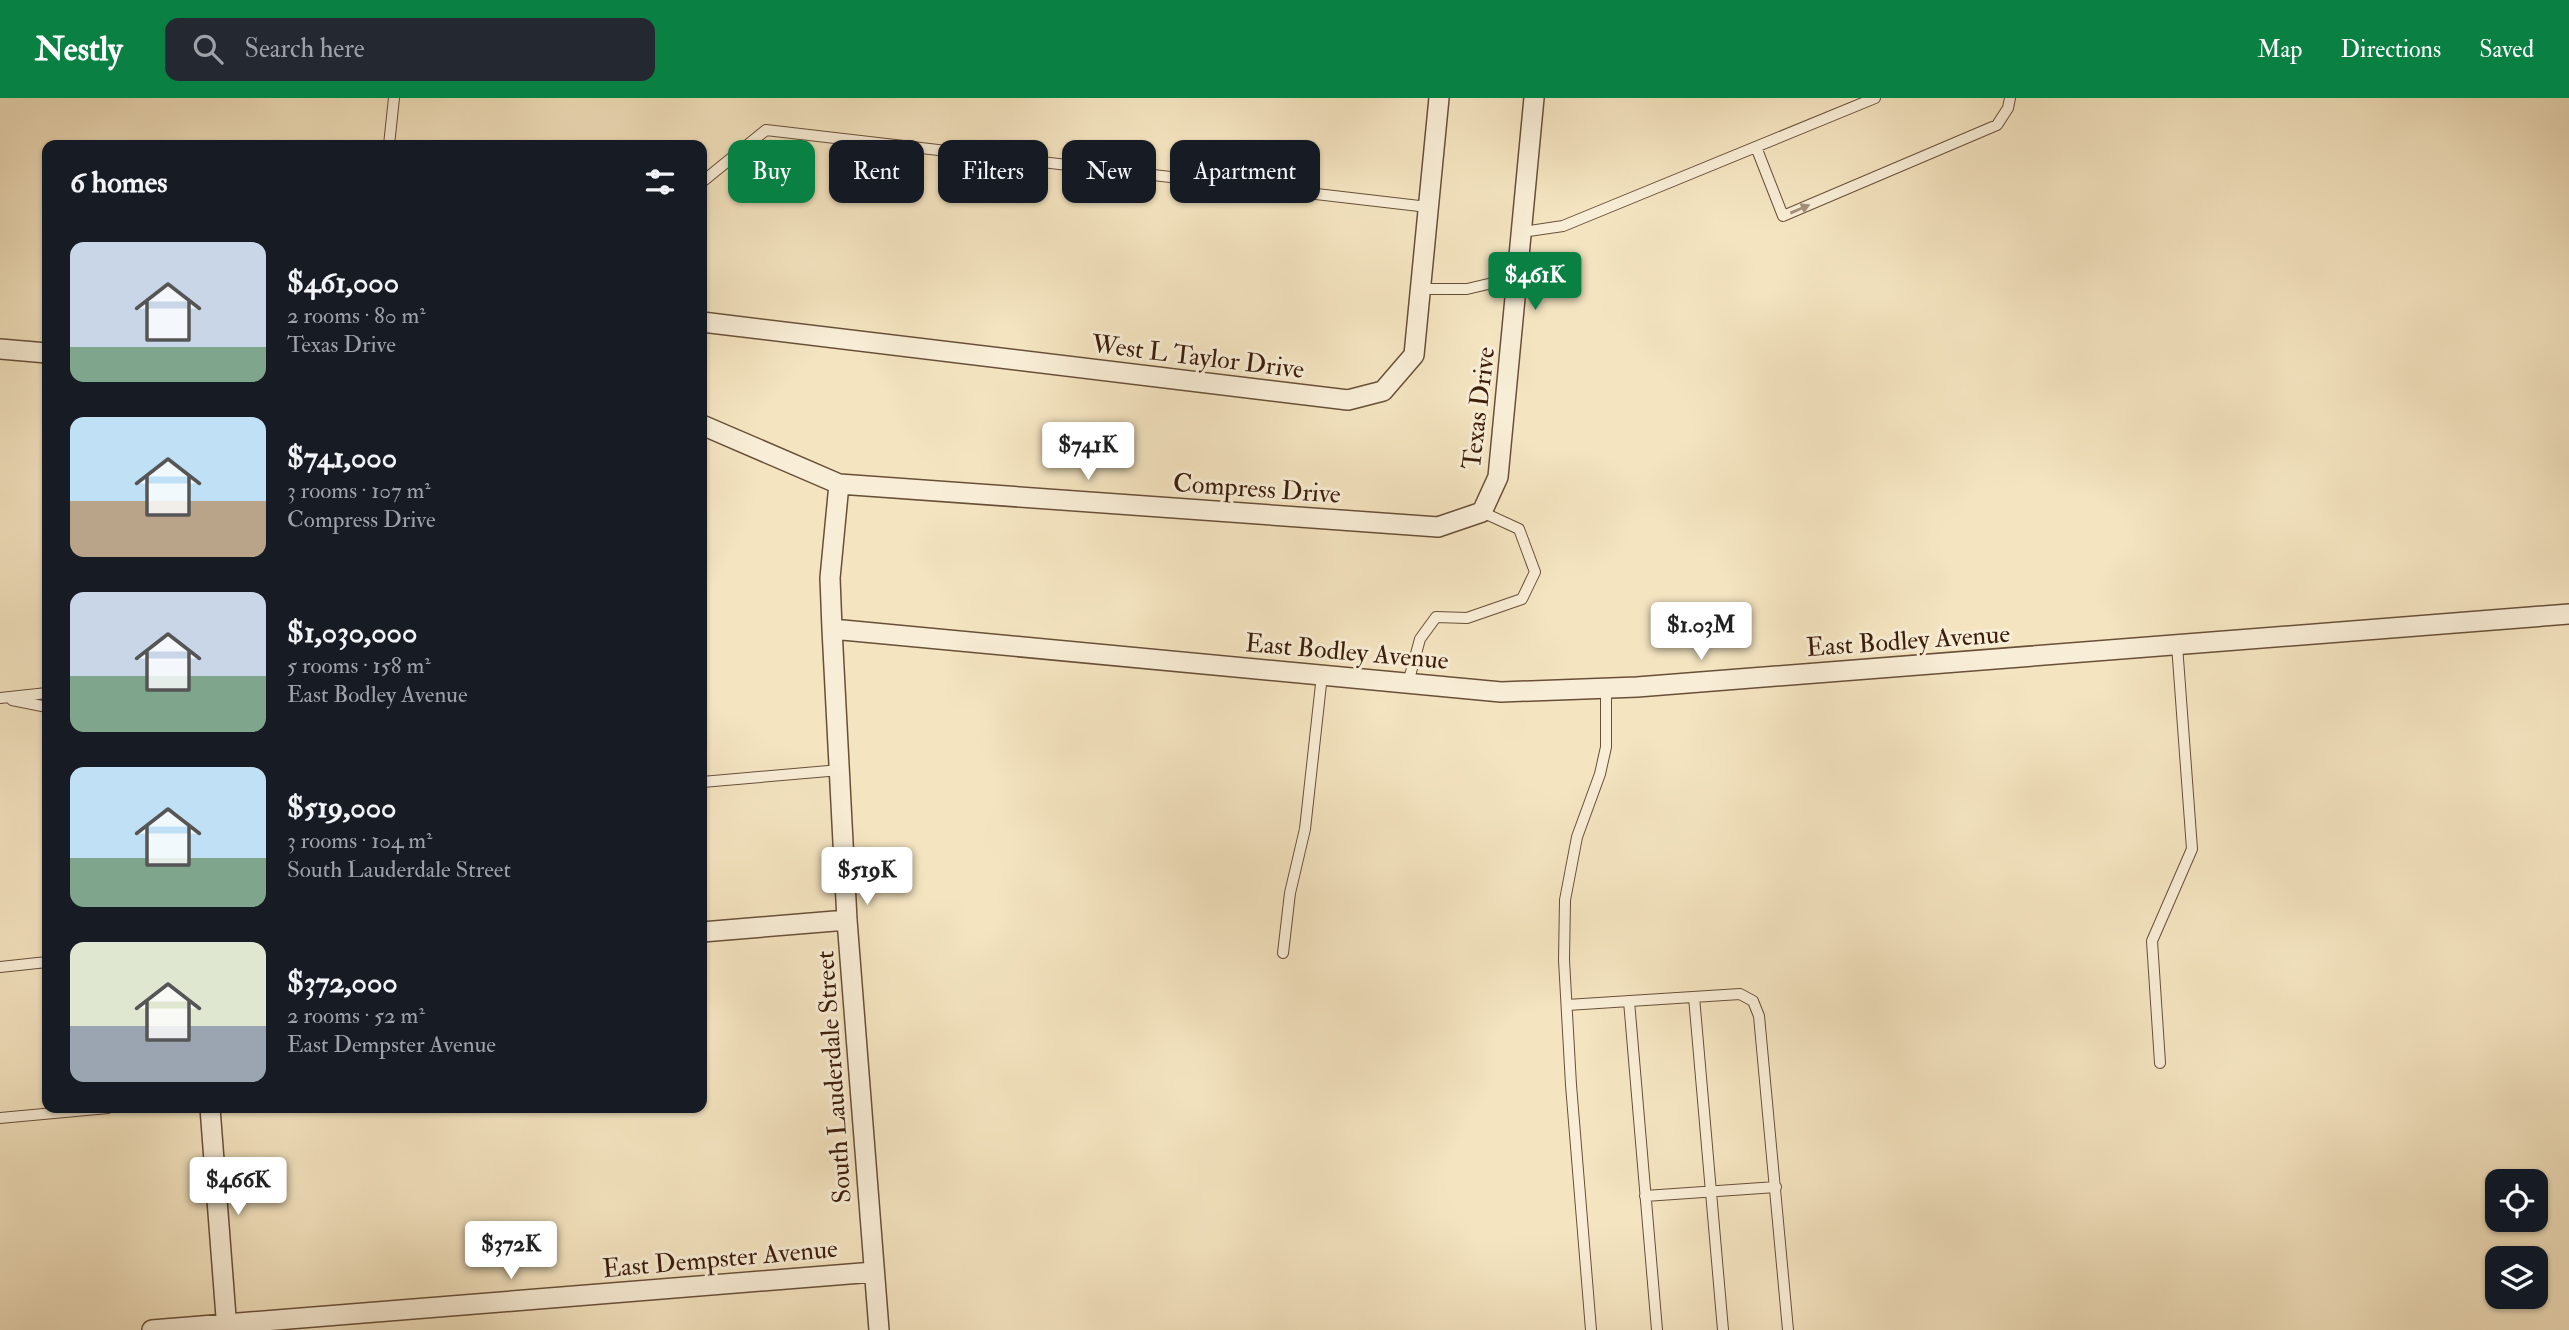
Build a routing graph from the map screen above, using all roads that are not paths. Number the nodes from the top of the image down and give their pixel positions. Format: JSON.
{"nodes":[{"id":1,"x":394,"y":98,"type":"edge"},
{"id":2,"x":1439,"y":98,"type":"edge"},
{"id":3,"x":1534,"y":98,"type":"edge"},
{"id":4,"x":1875,"y":98,"type":"edge"},
{"id":5,"x":2010,"y":98,"type":"edge"},
{"id":6,"x":390,"y":140,"type":"edge"},
{"id":7,"x":1756,"y":147,"type":"junction"},
{"id":8,"x":707,"y":178,"type":"edge"},
{"id":9,"x":1428,"y":207,"type":"junction"},
{"id":10,"x":1522,"y":232,"type":"junction"},
{"id":11,"x":1518,"y":277,"type":"junction"},
{"id":12,"x":1420,"y":289,"type":"junction"},
{"id":13,"x":707,"y":323,"type":"edge"},
{"id":14,"x":0,"y":349,"type":"edge"},
{"id":15,"x":42,"y":353,"type":"edge"},
{"id":16,"x":707,"y":427,"type":"edge"},
{"id":17,"x":839,"y":484,"type":"junction"},
{"id":18,"x":1482,"y":512,"type":"junction"},
{"id":19,"x":2569,"y":614,"type":"edge"},
{"id":20,"x":832,"y":629,"type":"junction"},
{"id":21,"x":2177,"y":645,"type":"junction"},
{"id":22,"x":1322,"y":675,"type":"junction"},
{"id":23,"x":1408,"y":683,"type":"junction"},
{"id":24,"x":1606,"y":688,"type":"junction"},
{"id":25,"x":42,"y":694,"type":"edge"},
{"id":26,"x":0,"y":698,"type":"edge"},
{"id":27,"x":42,"y":705,"type":"edge"},
{"id":28,"x":839,"y":770,"type":"junction"},
{"id":29,"x":707,"y":782,"type":"edge"},
{"id":30,"x":847,"y":920,"type":"junction"},
{"id":31,"x":707,"y":932,"type":"edge"},
{"id":32,"x":1283,"y":953,"type":"dead end"},
{"id":33,"x":42,"y":963,"type":"edge"},
{"id":34,"x":0,"y":967,"type":"edge"},
{"id":35,"x":1694,"y":997,"type":"junction"},
{"id":36,"x":1629,"y":1001,"type":"junction"},
{"id":37,"x":1567,"y":1005,"type":"junction"},
{"id":38,"x":2160,"y":1063,"type":"dead end"},
{"id":39,"x":54,"y":1113,"type":"edge"},
{"id":40,"x":209,"y":1113,"type":"edge"},
{"id":41,"x":0,"y":1118,"type":"edge"},
{"id":42,"x":1776,"y":1187,"type":"junction"},
{"id":43,"x":1711,"y":1191,"type":"junction"},
{"id":44,"x":1646,"y":1196,"type":"junction"},
{"id":45,"x":874,"y":1272,"type":"junction"},
{"id":46,"x":227,"y":1327,"type":"edge"},
{"id":47,"x":152,"y":1330,"type":"edge"},
{"id":48,"x":879,"y":1330,"type":"edge"},
{"id":49,"x":1591,"y":1330,"type":"edge"},
{"id":50,"x":1657,"y":1330,"type":"edge"},
{"id":51,"x":1723,"y":1330,"type":"edge"},
{"id":52,"x":1788,"y":1330,"type":"edge"}],
"edges":[{"from":1,"to":6,"type":"lane"},
{"from":2,"to":9,"type":"street","name":"West L Taylor Drive"},
{"from":3,"to":10,"type":"street","name":"Texas Drive"},
{"from":4,"to":7,"type":"lane"},
{"from":7,"to":5,"type":"lane","one_way":true},
{"from":7,"to":10,"type":"lane"},
{"from":8,"to":9,"type":"lane"},
{"from":9,"to":12,"type":"street","name":"West L Taylor Drive"},
{"from":10,"to":11,"type":"street","name":"Texas Drive"},
{"from":11,"to":12,"type":"lane"},
{"from":11,"to":18,"type":"street","name":"Texas Drive"},
{"from":12,"to":13,"type":"street","name":"West L Taylor Drive"},
{"from":14,"to":15,"type":"street"},
{"from":16,"to":17,"type":"street","name":"Compress Drive"},
{"from":17,"to":18,"type":"street","name":"Compress Drive"},
{"from":17,"to":20,"type":"street","name":"South Lauderdale Street"},
{"from":18,"to":23,"type":"lane"},
{"from":19,"to":21,"type":"street","name":"East Bodley Avenue"},
{"from":20,"to":22,"type":"street","name":"East Bodley Avenue"},
{"from":20,"to":28,"type":"street","name":"South Lauderdale Street"},
{"from":21,"to":24,"type":"street","name":"East Bodley Avenue"},
{"from":21,"to":38,"type":"lane"},
{"from":22,"to":23,"type":"street","name":"East Bodley Avenue"},
{"from":22,"to":32,"type":"lane"},
{"from":23,"to":24,"type":"street","name":"East Bodley Avenue"},
{"from":24,"to":37,"type":"lane"},
{"from":25,"to":26,"type":"lane"},
{"from":26,"to":27,"type":"lane"},
{"from":28,"to":29,"type":"lane"},
{"from":28,"to":30,"type":"street","name":"South Lauderdale Street"},
{"from":30,"to":31,"type":"street"},
{"from":30,"to":45,"type":"street","name":"South Lauderdale Street"},
{"from":33,"to":34,"type":"lane"},
{"from":35,"to":36,"type":"lane"},
{"from":35,"to":42,"type":"lane"},
{"from":35,"to":43,"type":"lane"},
{"from":36,"to":37,"type":"lane"},
{"from":36,"to":44,"type":"lane"},
{"from":37,"to":49,"type":"lane"},
{"from":39,"to":41,"type":"lane"},
{"from":40,"to":46,"type":"street"},
{"from":42,"to":43,"type":"lane"},
{"from":42,"to":52,"type":"lane"},
{"from":43,"to":44,"type":"lane"},
{"from":43,"to":51,"type":"lane"},
{"from":44,"to":50,"type":"lane"},
{"from":45,"to":46,"type":"street","name":"East Dempster Avenue"},
{"from":45,"to":48,"type":"street","name":"South Lauderdale Street"},
{"from":46,"to":47,"type":"street","name":"East Dempster Avenue"}]}
